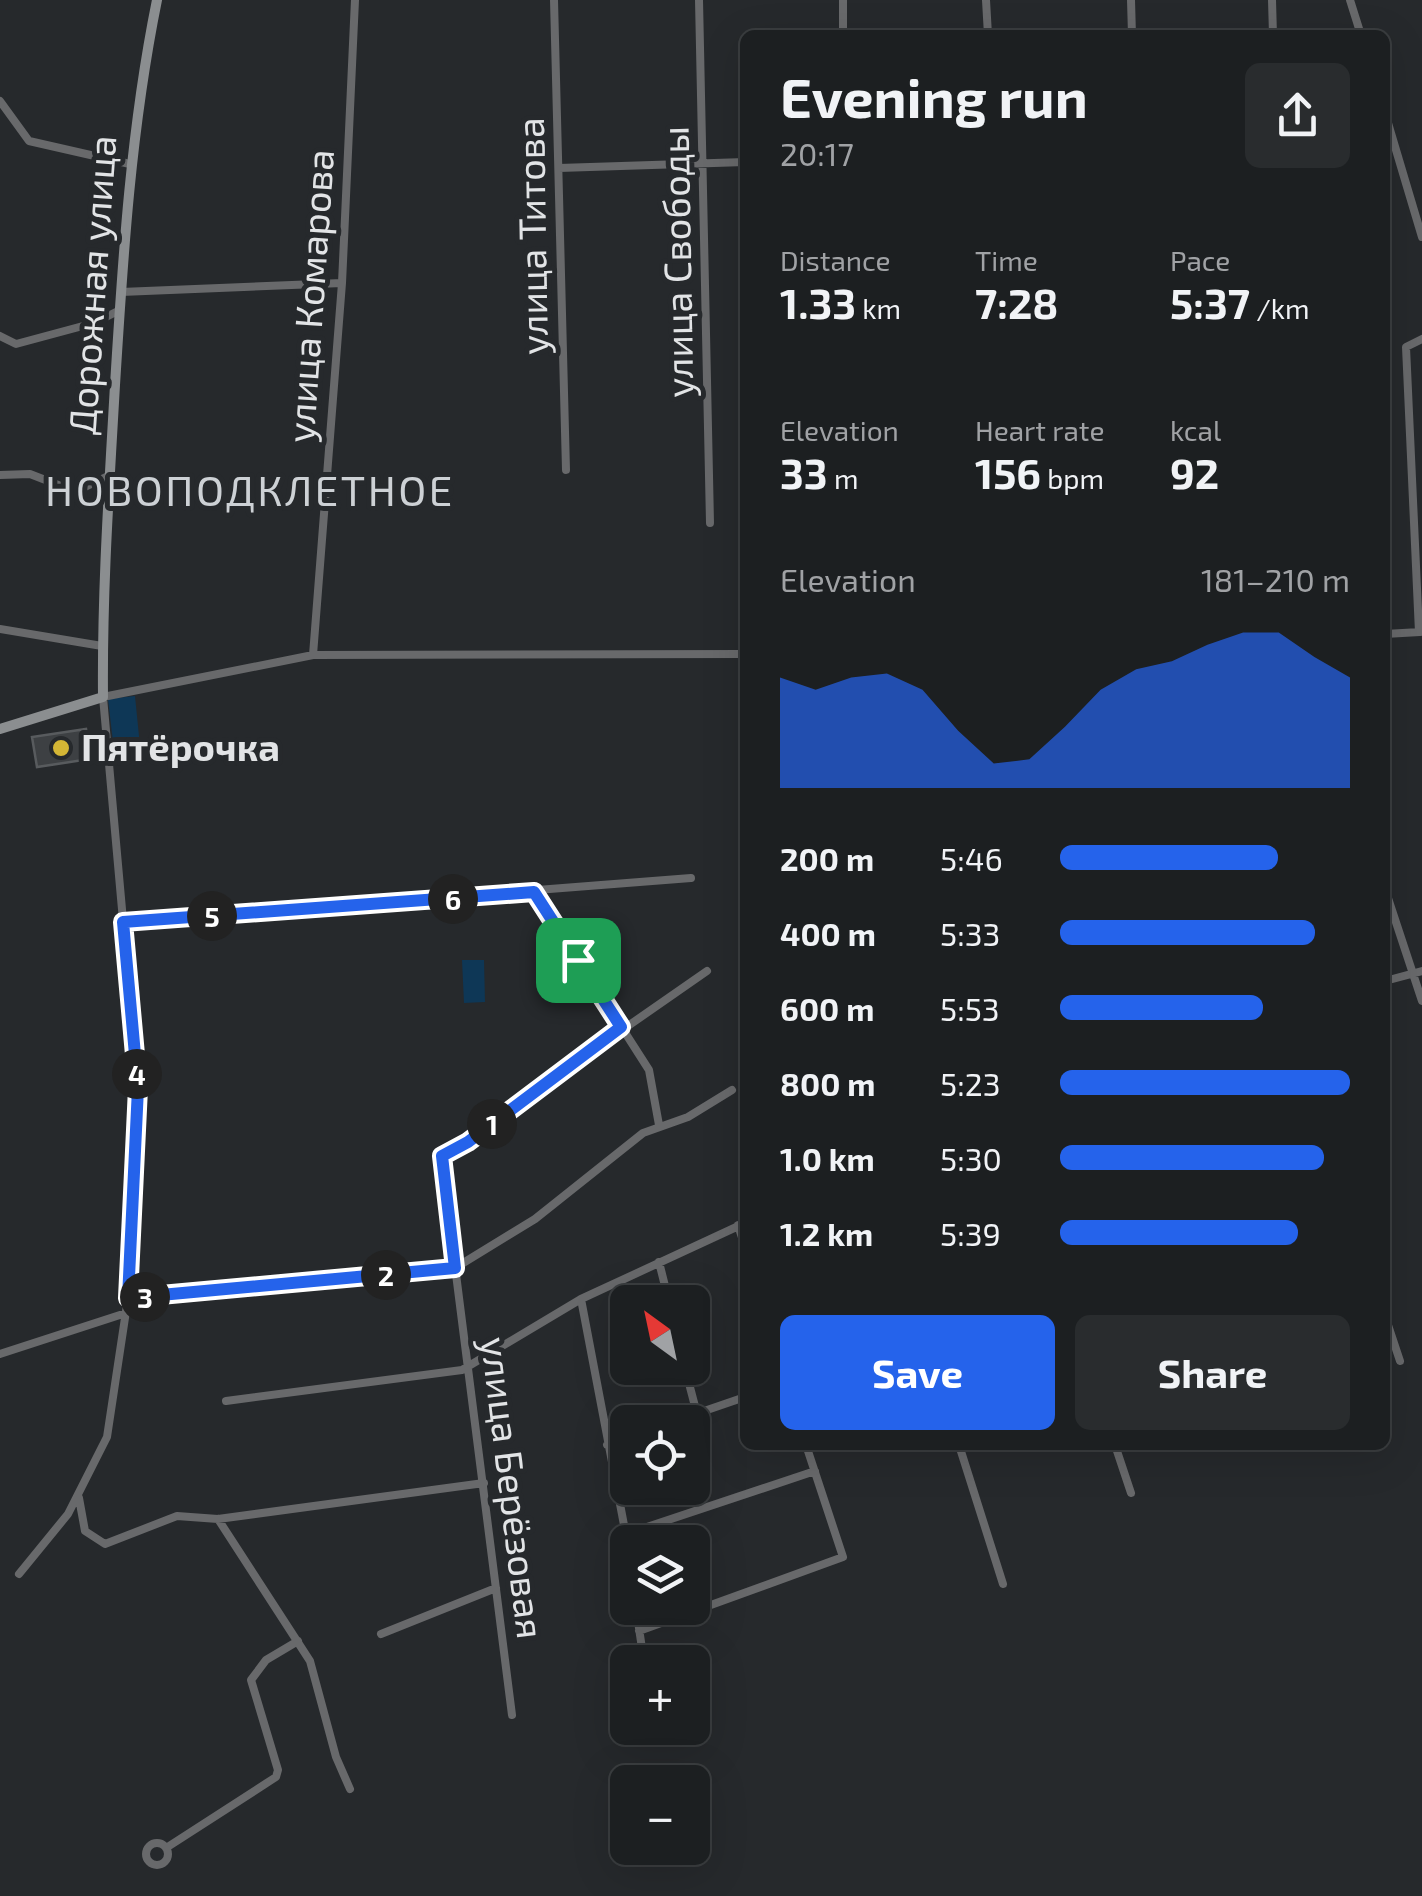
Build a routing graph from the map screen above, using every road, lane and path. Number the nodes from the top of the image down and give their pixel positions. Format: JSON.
{"nodes":[{"id":1,"x":157,"y":0,"type":"edge"},
{"id":2,"x":355,"y":0,"type":"edge"},
{"id":3,"x":554,"y":0,"type":"edge"},
{"id":4,"x":699,"y":0,"type":"edge"},
{"id":5,"x":843,"y":0,"type":"edge"},
{"id":6,"x":986,"y":0,"type":"edge"},
{"id":7,"x":1131,"y":0,"type":"edge"},
{"id":8,"x":1272,"y":0,"type":"edge"},
{"id":9,"x":1350,"y":0,"type":"edge"},
{"id":10,"x":843,"y":30,"type":"edge"},
{"id":11,"x":988,"y":30,"type":"edge"},
{"id":12,"x":1132,"y":30,"type":"edge"},
{"id":13,"x":1273,"y":30,"type":"edge"},
{"id":14,"x":1359,"y":30,"type":"edge"},
{"id":15,"x":0,"y":101,"type":"edge"},
{"id":16,"x":1390,"y":145,"type":"edge"},
{"id":17,"x":740,"y":162,"type":"edge"},
{"id":18,"x":704,"y":163,"type":"junction"},
{"id":19,"x":130,"y":164,"type":"junction"},
{"id":20,"x":559,"y":168,"type":"junction"},
{"id":21,"x":1422,"y":237,"type":"edge"},
{"id":22,"x":342,"y":283,"type":"junction"},
{"id":23,"x":120,"y":292,"type":"junction"},
{"id":24,"x":120,"y":310,"type":"junction"},
{"id":25,"x":0,"y":336,"type":"edge"},
{"id":26,"x":1422,"y":339,"type":"edge"},
{"id":27,"x":566,"y":470,"type":"dead end"},
{"id":28,"x":0,"y":475,"type":"edge"},
{"id":29,"x":110,"y":475,"type":"junction"},
{"id":30,"x":710,"y":524,"type":"dead end"},
{"id":31,"x":0,"y":629,"type":"edge"},
{"id":32,"x":1420,"y":632,"type":"edge"},
{"id":33,"x":1390,"y":634,"type":"edge"},
{"id":34,"x":102,"y":646,"type":"junction"},
{"id":35,"x":740,"y":654,"type":"edge"},
{"id":36,"x":313,"y":655,"type":"junction"},
{"id":37,"x":103,"y":697,"type":"junction"},
{"id":38,"x":0,"y":729,"type":"edge"},
{"id":39,"x":691,"y":878,"type":"dead end"},
{"id":40,"x":534,"y":892,"type":"junction"},
{"id":41,"x":1390,"y":902,"type":"edge"},
{"id":42,"x":123,"y":922,"type":"junction"},
{"id":43,"x":708,"y":971,"type":"dead end"},
{"id":44,"x":1417,"y":972,"type":"edge"},
{"id":45,"x":1390,"y":980,"type":"edge"},
{"id":46,"x":1422,"y":1001,"type":"edge"},
{"id":47,"x":621,"y":1027,"type":"junction"},
{"id":48,"x":732,"y":1090,"type":"dead end"},
{"id":49,"x":659,"y":1125,"type":"junction"},
{"id":50,"x":740,"y":1225,"type":"edge"},
{"id":51,"x":659,"y":1262,"type":"junction"},
{"id":52,"x":455,"y":1268,"type":"junction"},
{"id":53,"x":665,"y":1285,"type":"edge"},
{"id":54,"x":128,"y":1298,"type":"junction"},
{"id":55,"x":581,"y":1299,"type":"junction"},
{"id":56,"x":126,"y":1313,"type":"junction"},
{"id":57,"x":1390,"y":1331,"type":"edge"},
{"id":58,"x":0,"y":1354,"type":"edge"},
{"id":59,"x":1400,"y":1361,"type":"dead end"},
{"id":60,"x":469,"y":1366,"type":"junction"},
{"id":61,"x":740,"y":1398,"type":"edge"},
{"id":62,"x":226,"y":1402,"type":"dead end"},
{"id":63,"x":710,"y":1409,"type":"edge"},
{"id":64,"x":610,"y":1444,"type":"edge"},
{"id":65,"x":607,"y":1445,"type":"junction"},
{"id":66,"x":808,"y":1450,"type":"edge"},
{"id":67,"x":961,"y":1450,"type":"edge"},
{"id":68,"x":1117,"y":1450,"type":"edge"},
{"id":69,"x":814,"y":1471,"type":"junction"},
{"id":70,"x":484,"y":1483,"type":"junction"},
{"id":71,"x":1131,"y":1494,"type":"dead end"},
{"id":72,"x":79,"y":1497,"type":"junction"},
{"id":73,"x":218,"y":1519,"type":"junction"},
{"id":74,"x":624,"y":1525,"type":"edge"},
{"id":75,"x":653,"y":1525,"type":"edge"},
{"id":76,"x":18,"y":1574,"type":"dead end"},
{"id":77,"x":1003,"y":1584,"type":"dead end"},
{"id":78,"x":496,"y":1588,"type":"junction"},
{"id":79,"x":637,"y":1625,"type":"edge"},
{"id":80,"x":638,"y":1631,"type":"junction"},
{"id":81,"x":382,"y":1634,"type":"dead end"},
{"id":82,"x":298,"y":1641,"type":"junction"},
{"id":83,"x":641,"y":1645,"type":"edge"},
{"id":84,"x":512,"y":1715,"type":"dead end"},
{"id":85,"x":350,"y":1789,"type":"dead end"},
{"id":86,"x":166,"y":1848,"type":"dead end"}],
"edges":[{"from":1,"to":19,"type":"street","name":"Дорожная улица"},
{"from":2,"to":22,"type":"street","name":"улица Комарова"},
{"from":3,"to":20,"type":"street","name":"улица Титова"},
{"from":4,"to":18,"type":"street","name":"улица Свободы"},
{"from":5,"to":10,"type":"street"},
{"from":6,"to":11,"type":"street"},
{"from":7,"to":12,"type":"street"},
{"from":8,"to":13,"type":"street"},
{"from":9,"to":14,"type":"street"},
{"from":15,"to":19,"type":"street"},
{"from":16,"to":21,"type":"street"},
{"from":17,"to":18,"type":"street"},
{"from":18,"to":20,"type":"street"},
{"from":18,"to":30,"type":"street","name":"улица Свободы"},
{"from":19,"to":23,"type":"street","name":"Дорожная улица"},
{"from":20,"to":27,"type":"street","name":"улица Титова"},
{"from":22,"to":23,"type":"street"},
{"from":22,"to":36,"type":"street","name":"улица Комарова"},
{"from":23,"to":24,"type":"street","name":"Дорожная улица"},
{"from":24,"to":25,"type":"street"},
{"from":24,"to":29,"type":"street","name":"Дорожная улица"},
{"from":26,"to":32,"type":"street"},
{"from":28,"to":29,"type":"street"},
{"from":29,"to":34,"type":"street","name":"Дорожная улица"},
{"from":31,"to":34,"type":"street"},
{"from":32,"to":33,"type":"street"},
{"from":34,"to":37,"type":"street","name":"Дорожная улица"},
{"from":35,"to":36,"type":"street"},
{"from":36,"to":37,"type":"street"},
{"from":37,"to":38,"type":"street"},
{"from":37,"to":42,"type":"street"},
{"from":39,"to":40,"type":"street"},
{"from":40,"to":42,"type":"street"},
{"from":40,"to":47,"type":"street"},
{"from":41,"to":44,"type":"street"},
{"from":42,"to":54,"type":"street"},
{"from":43,"to":47,"type":"street"},
{"from":44,"to":45,"type":"street"},
{"from":44,"to":46,"type":"street"},
{"from":47,"to":49,"type":"street"},
{"from":47,"to":52,"type":"street","name":"улица Берёзовая"},
{"from":48,"to":49,"type":"street"},
{"from":49,"to":52,"type":"street"},
{"from":50,"to":51,"type":"street"},
{"from":51,"to":53,"type":"street"},
{"from":51,"to":55,"type":"street"},
{"from":52,"to":54,"type":"street"},
{"from":52,"to":60,"type":"street","name":"улица Берёзовая"},
{"from":54,"to":56,"type":"street"},
{"from":55,"to":60,"type":"street"},
{"from":55,"to":65,"type":"street"},
{"from":56,"to":58,"type":"street"},
{"from":56,"to":72,"type":"street"},
{"from":57,"to":59,"type":"street"},
{"from":60,"to":62,"type":"street"},
{"from":60,"to":70,"type":"street","name":"улица Берёзовая"},
{"from":61,"to":63,"type":"street"},
{"from":64,"to":65,"type":"street"},
{"from":65,"to":74,"type":"street"},
{"from":66,"to":69,"type":"street"},
{"from":67,"to":77,"type":"street"},
{"from":68,"to":71,"type":"street"},
{"from":69,"to":75,"type":"street"},
{"from":69,"to":80,"type":"street"},
{"from":70,"to":73,"type":"street"},
{"from":70,"to":78,"type":"street","name":"улица Берёзовая"},
{"from":72,"to":73,"type":"street"},
{"from":72,"to":76,"type":"street"},
{"from":73,"to":82,"type":"street"},
{"from":78,"to":81,"type":"street"},
{"from":78,"to":84,"type":"street","name":"улица Берёзовая"},
{"from":79,"to":80,"type":"street"},
{"from":80,"to":83,"type":"street"},
{"from":82,"to":85,"type":"street"},
{"from":82,"to":86,"type":"street"}]}
